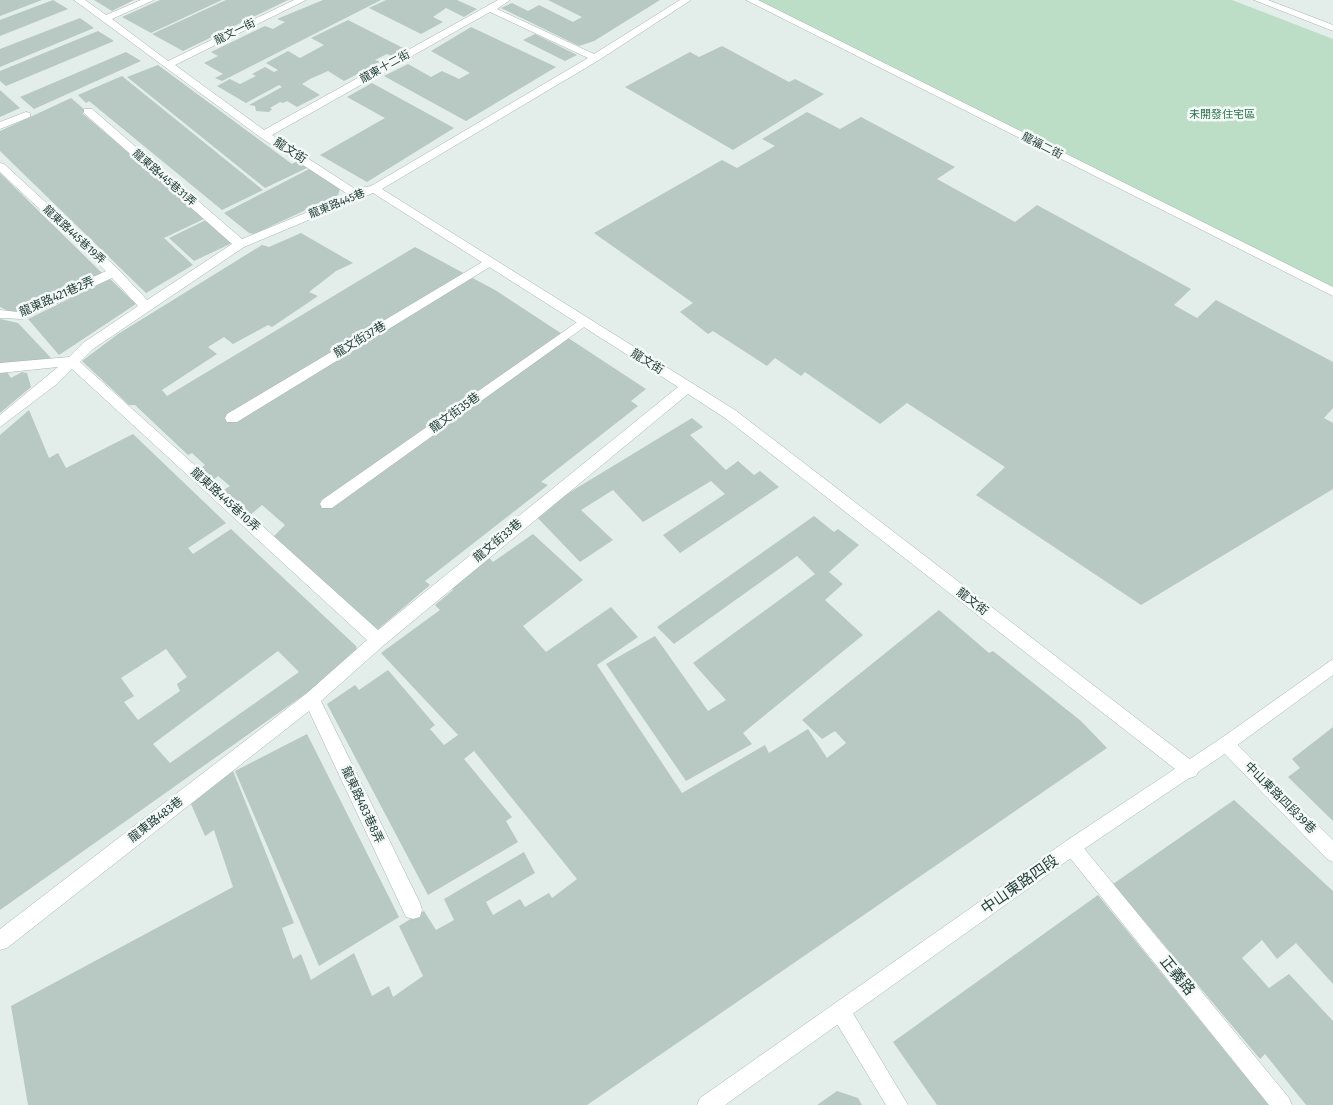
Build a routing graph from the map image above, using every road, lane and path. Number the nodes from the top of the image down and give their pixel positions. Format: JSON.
{"nodes":[{"id":1,"x":79,"y":0,"type":"edge"},
{"id":2,"x":149,"y":0,"type":"edge"},
{"id":3,"x":301,"y":0,"type":"edge"},
{"id":4,"x":505,"y":0,"type":"edge"},
{"id":5,"x":686,"y":0,"type":"edge"},
{"id":6,"x":751,"y":0,"type":"edge"},
{"id":7,"x":1258,"y":0,"type":"edge"},
{"id":8,"x":490,"y":9,"type":"junction"},
{"id":9,"x":104,"y":19,"type":"junction"},
{"id":10,"x":1333,"y":28,"type":"edge"},
{"id":11,"x":595,"y":58,"type":"junction"},
{"id":12,"x":169,"y":64,"type":"junction"},
{"id":13,"x":88,"y":111,"type":"dead end"},
{"id":14,"x":26,"y":116,"type":"dead end"},
{"id":15,"x":0,"y":126,"type":"edge"},
{"id":16,"x":264,"y":135,"type":"junction"},
{"id":17,"x":0,"y":167,"type":"edge"},
{"id":18,"x":374,"y":189,"type":"junction"},
{"id":19,"x":240,"y":244,"type":"junction"},
{"id":20,"x":489,"y":262,"type":"junction"},
{"id":21,"x":114,"y":272,"type":"junction"},
{"id":22,"x":1333,"y":292,"type":"edge"},
{"id":23,"x":146,"y":307,"type":"junction"},
{"id":24,"x":0,"y":314,"type":"edge"},
{"id":25,"x":583,"y":322,"type":"junction"},
{"id":26,"x":72,"y":361,"type":"junction"},
{"id":27,"x":0,"y":368,"type":"edge"},
{"id":28,"x":687,"y":387,"type":"junction"},
{"id":29,"x":232,"y":418,"type":"dead end"},
{"id":30,"x":0,"y":422,"type":"edge"},
{"id":31,"x":327,"y":504,"type":"dead end"},
{"id":32,"x":378,"y":640,"type":"junction"},
{"id":33,"x":1333,"y":666,"type":"edge"},
{"id":34,"x":312,"y":699,"type":"junction"},
{"id":35,"x":1226,"y":744,"type":"junction"},
{"id":36,"x":1190,"y":770,"type":"junction"},
{"id":37,"x":1072,"y":847,"type":"junction"},
{"id":38,"x":1333,"y":853,"type":"edge"},
{"id":39,"x":413,"y":910,"type":"dead end"},
{"id":40,"x":0,"y":942,"type":"edge"},
{"id":41,"x":841,"y":1012,"type":"junction"},
{"id":42,"x":707,"y":1105,"type":"edge"},
{"id":43,"x":898,"y":1105,"type":"edge"},
{"id":44,"x":1282,"y":1105,"type":"edge"}],
"edges":[{"from":1,"to":9,"type":"street","name":"龍文街"},
{"from":2,"to":9,"type":"street"},
{"from":3,"to":12,"type":"street","name":"龍文一街"},
{"from":4,"to":8,"type":"street","name":"龍東十二街"},
{"from":5,"to":11,"type":"street","name":"龍東路445巷"},
{"from":6,"to":22,"type":"street","name":"龍福二街"},
{"from":7,"to":10,"type":"street"},
{"from":8,"to":11,"type":"street"},
{"from":8,"to":16,"type":"street","name":"龍東十二街"},
{"from":9,"to":12,"type":"street","name":"龍文街"},
{"from":11,"to":18,"type":"street","name":"龍東路445巷"},
{"from":12,"to":16,"type":"street","name":"龍文街"},
{"from":13,"to":19,"type":"street","name":"龍東路445巷31弄"},
{"from":14,"to":15,"type":"street"},
{"from":16,"to":18,"type":"street","name":"龍文街"},
{"from":17,"to":21,"type":"street","name":"龍東路445巷19弄"},
{"from":18,"to":19,"type":"street","name":"龍東路445巷"},
{"from":18,"to":20,"type":"street","name":"龍文街"},
{"from":19,"to":23,"type":"street","name":"龍東路445巷"},
{"from":20,"to":25,"type":"street","name":"龍文街"},
{"from":20,"to":29,"type":"street","name":"龍文街37巷"},
{"from":21,"to":23,"type":"street","name":"龍東路445巷19弄"},
{"from":21,"to":24,"type":"street","name":"龍東路421巷2弄"},
{"from":23,"to":26,"type":"street","name":"龍東路445巷"},
{"from":25,"to":28,"type":"street","name":"龍文街"},
{"from":25,"to":31,"type":"street","name":"龍文街35巷"},
{"from":26,"to":27,"type":"street"},
{"from":26,"to":30,"type":"street","name":"龍東路445巷"},
{"from":26,"to":32,"type":"street","name":"龍東路445巷10弄"},
{"from":28,"to":32,"type":"street","name":"龍文街33巷"},
{"from":28,"to":36,"type":"street","name":"龍文街"},
{"from":32,"to":34,"type":"street","name":"龍文街33巷"},
{"from":33,"to":35,"type":"street","name":"中山東路四段"},
{"from":34,"to":39,"type":"street","name":"龍東路483巷8弄"},
{"from":34,"to":40,"type":"street","name":"龍東路483巷"},
{"from":35,"to":36,"type":"street","name":"中山東路四段"},
{"from":35,"to":38,"type":"street","name":"中山東路四段39巷"},
{"from":36,"to":37,"type":"street","name":"中山東路四段"},
{"from":37,"to":41,"type":"street","name":"中山東路四段"},
{"from":37,"to":44,"type":"street","name":"正義路"},
{"from":41,"to":42,"type":"street","name":"中山東路四段"},
{"from":41,"to":43,"type":"street"}]}
